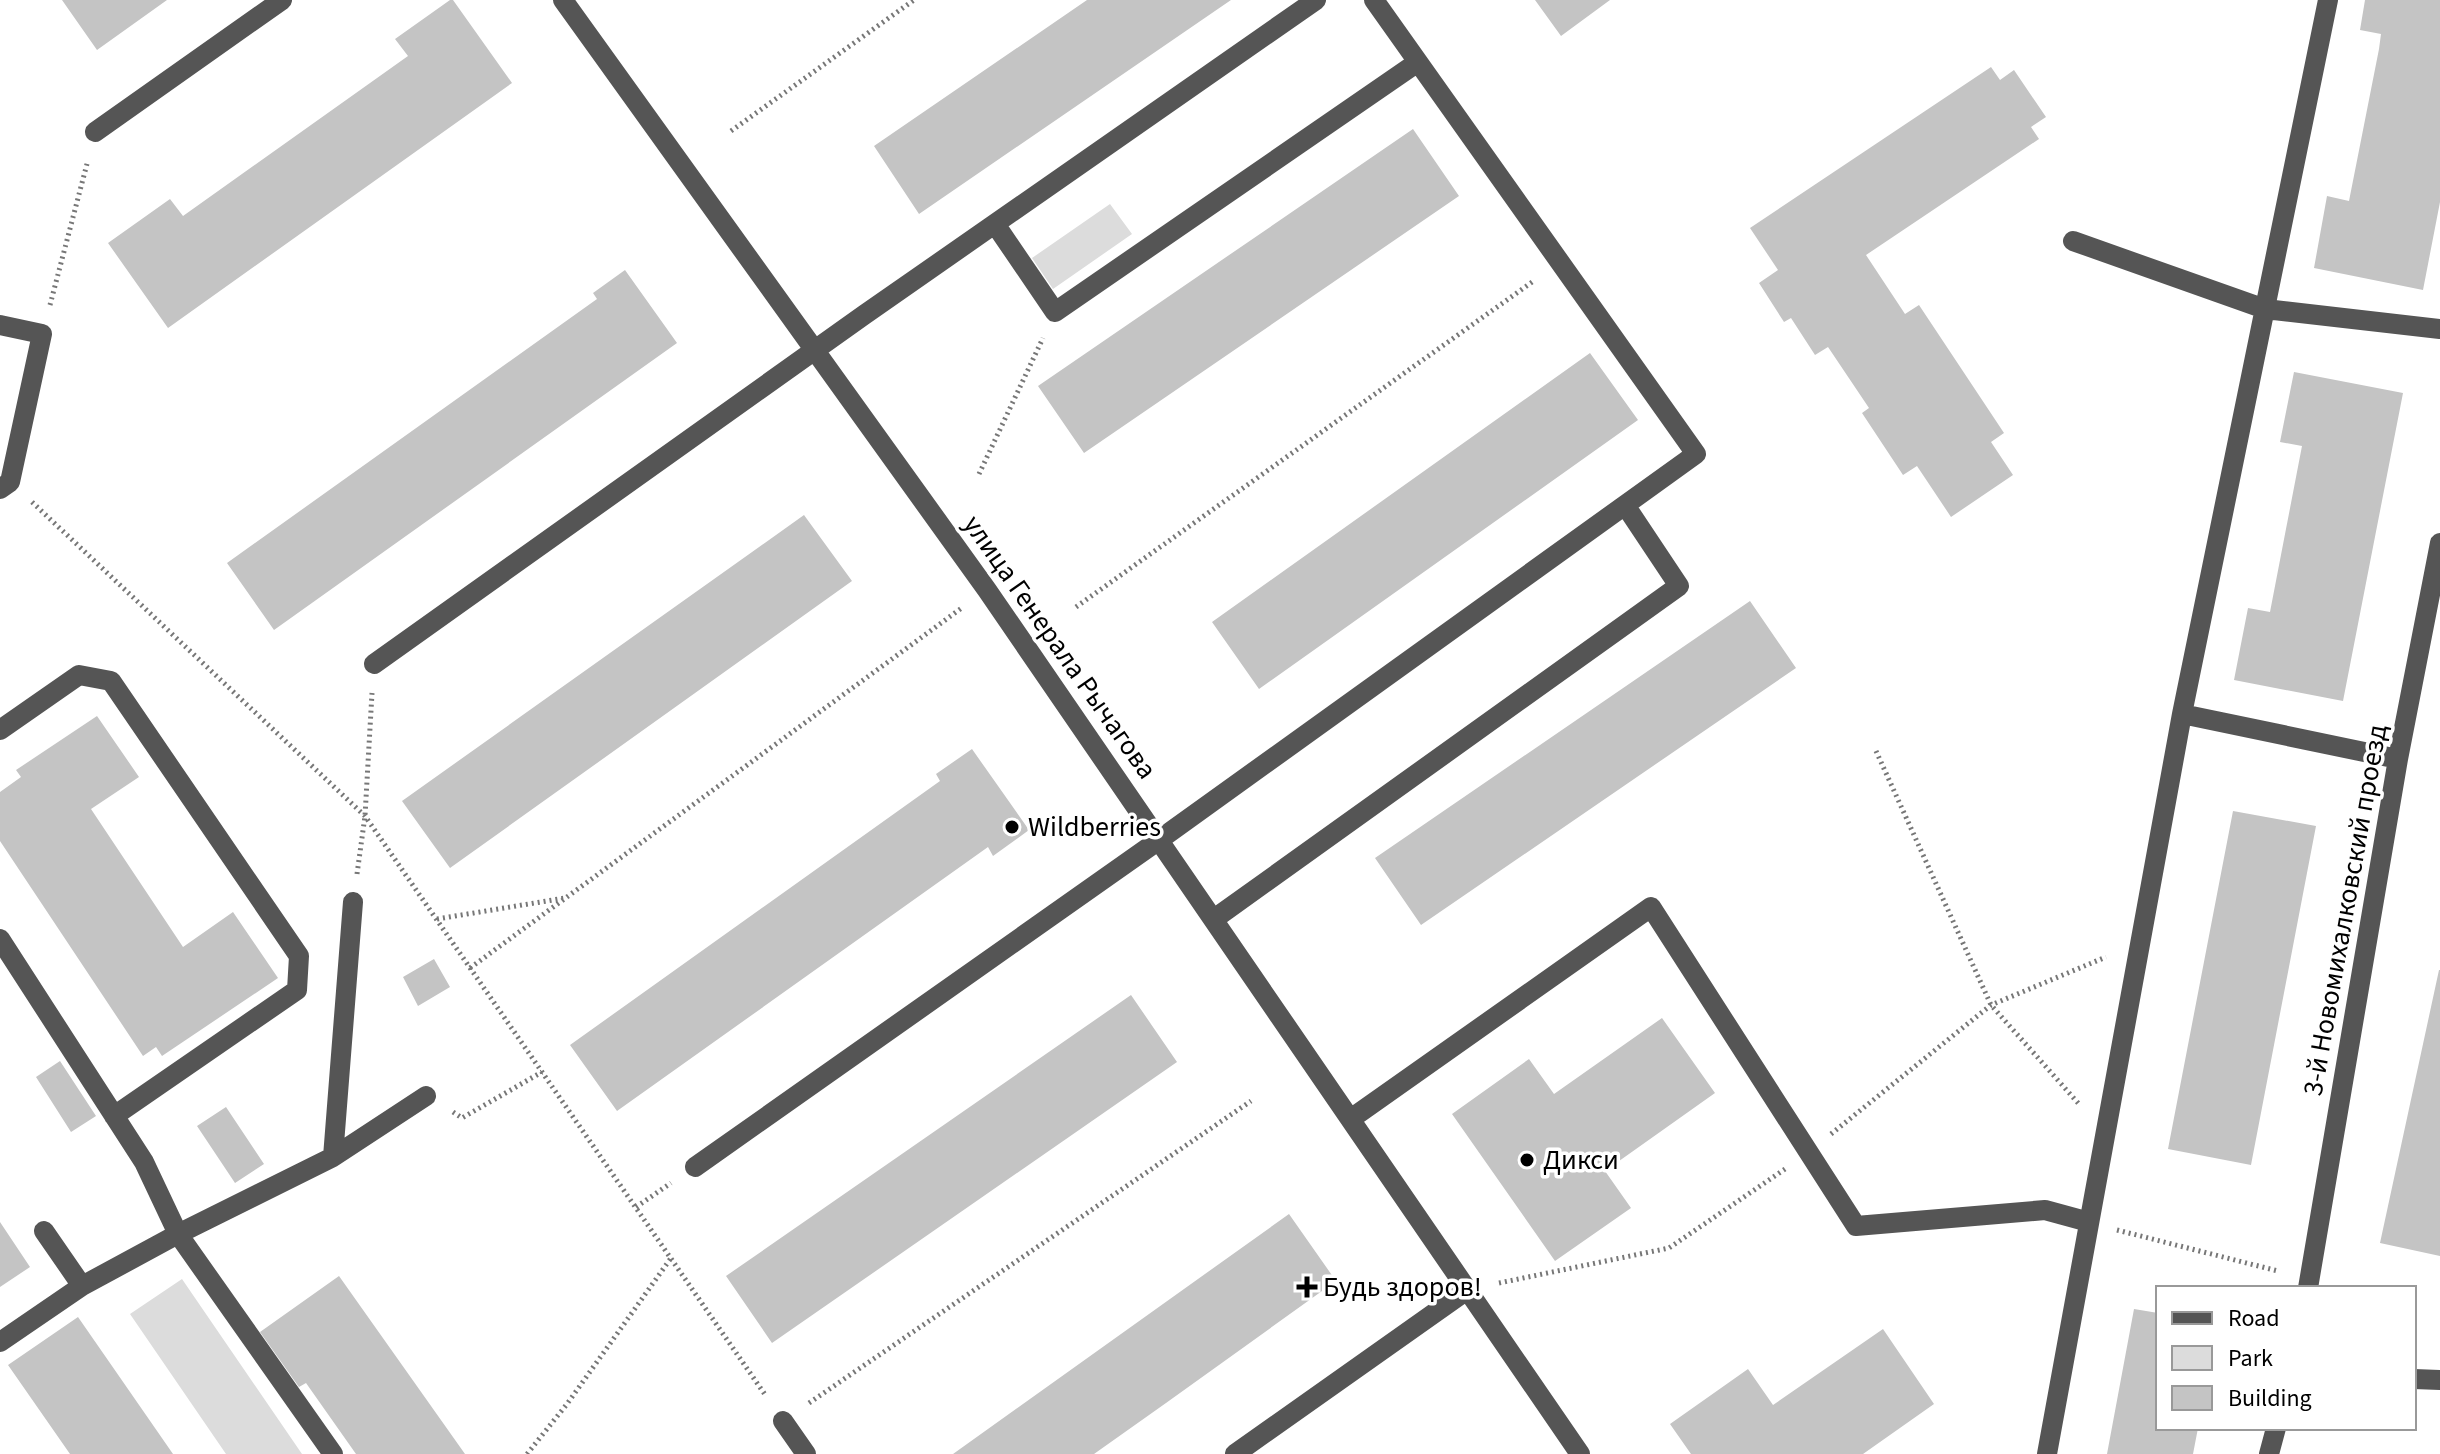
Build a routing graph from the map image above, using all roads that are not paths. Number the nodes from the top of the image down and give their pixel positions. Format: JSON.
{"nodes":[{"id":1,"x":282,"y":0,"type":"edge"},
{"id":2,"x":563,"y":0,"type":"edge"},
{"id":3,"x":1316,"y":0,"type":"edge"},
{"id":4,"x":1374,"y":0,"type":"edge"},
{"id":5,"x":2328,"y":0,"type":"edge"},
{"id":6,"x":1418,"y":62,"type":"junction"},
{"id":7,"x":95,"y":132,"type":"road end"},
{"id":8,"x":995,"y":224,"type":"junction"},
{"id":9,"x":2073,"y":241,"type":"dead end"},
{"id":10,"x":2265,"y":309,"type":"junction"},
{"id":11,"x":0,"y":325,"type":"edge"},
{"id":12,"x":2440,"y":329,"type":"edge"},
{"id":13,"x":816,"y":350,"type":"junction"},
{"id":14,"x":5,"y":486,"type":"edge"},
{"id":15,"x":1625,"y":505,"type":"junction"},
{"id":16,"x":2440,"y":543,"type":"edge"},
{"id":17,"x":374,"y":664,"type":"road end"},
{"id":18,"x":2182,"y":714,"type":"junction"},
{"id":19,"x":0,"y":730,"type":"edge"},
{"id":20,"x":2398,"y":759,"type":"junction"},
{"id":21,"x":1159,"y":840,"type":"junction"},
{"id":22,"x":353,"y":902,"type":"road end"},
{"id":23,"x":1214,"y":919,"type":"junction"},
{"id":24,"x":0,"y":939,"type":"edge"},
{"id":25,"x":426,"y":1096,"type":"road end"},
{"id":26,"x":114,"y":1116,"type":"junction"},
{"id":27,"x":1352,"y":1118,"type":"junction"},
{"id":28,"x":333,"y":1157,"type":"junction"},
{"id":29,"x":695,"y":1167,"type":"road end"},
{"id":30,"x":2089,"y":1222,"type":"junction"},
{"id":31,"x":44,"y":1231,"type":"dead end"},
{"id":32,"x":178,"y":1234,"type":"junction"},
{"id":33,"x":2309,"y":1284,"type":"edge"},
{"id":34,"x":82,"y":1286,"type":"junction"},
{"id":35,"x":1467,"y":1290,"type":"junction"},
{"id":36,"x":0,"y":1342,"type":"edge"},
{"id":37,"x":2416,"y":1379,"type":"edge"},
{"id":38,"x":2440,"y":1380,"type":"edge"},
{"id":39,"x":783,"y":1421,"type":"road end"},
{"id":40,"x":2275,"y":1430,"type":"edge"},
{"id":41,"x":333,"y":1454,"type":"edge"},
{"id":42,"x":806,"y":1454,"type":"edge"},
{"id":43,"x":1235,"y":1454,"type":"edge"},
{"id":44,"x":1580,"y":1454,"type":"edge"},
{"id":45,"x":2047,"y":1454,"type":"edge"},
{"id":46,"x":2269,"y":1454,"type":"edge"}],
"edges":[{"from":1,"to":7,"type":"street"},
{"from":2,"to":13,"type":"street","name":"улица Генерала Рычагова"},
{"from":3,"to":8,"type":"street"},
{"from":4,"to":6,"type":"street"},
{"from":5,"to":10,"type":"street"},
{"from":6,"to":8,"type":"street"},
{"from":6,"to":15,"type":"street"},
{"from":8,"to":13,"type":"street"},
{"from":9,"to":10,"type":"street"},
{"from":10,"to":12,"type":"street"},
{"from":10,"to":18,"type":"street"},
{"from":11,"to":14,"type":"street"},
{"from":13,"to":17,"type":"street"},
{"from":13,"to":21,"type":"street","name":"улица Генерала Рычагова"},
{"from":15,"to":21,"type":"street"},
{"from":15,"to":23,"type":"street"},
{"from":16,"to":20,"type":"street","name":"3-й Новомихалковский проезд"},
{"from":18,"to":20,"type":"street"},
{"from":18,"to":30,"type":"street"},
{"from":19,"to":26,"type":"street"},
{"from":20,"to":33,"type":"street","name":"3-й Новомихалковский проезд"},
{"from":21,"to":23,"type":"street","name":"улица Генерала Рычагова"},
{"from":21,"to":29,"type":"street"},
{"from":22,"to":28,"type":"street"},
{"from":23,"to":27,"type":"street","name":"улица Генерала Рычагова"},
{"from":24,"to":26,"type":"street"},
{"from":25,"to":28,"type":"street"},
{"from":26,"to":32,"type":"street"},
{"from":27,"to":30,"type":"street"},
{"from":27,"to":35,"type":"street","name":"улица Генерала Рычагова"},
{"from":28,"to":32,"type":"street"},
{"from":30,"to":45,"type":"street"},
{"from":31,"to":34,"type":"street"},
{"from":32,"to":34,"type":"street"},
{"from":32,"to":41,"type":"street"},
{"from":34,"to":36,"type":"street"},
{"from":35,"to":43,"type":"street"},
{"from":35,"to":44,"type":"street","name":"улица Генерала Рычагова"},
{"from":37,"to":38,"type":"street"},
{"from":39,"to":42,"type":"street"},
{"from":40,"to":46,"type":"street"}]}
